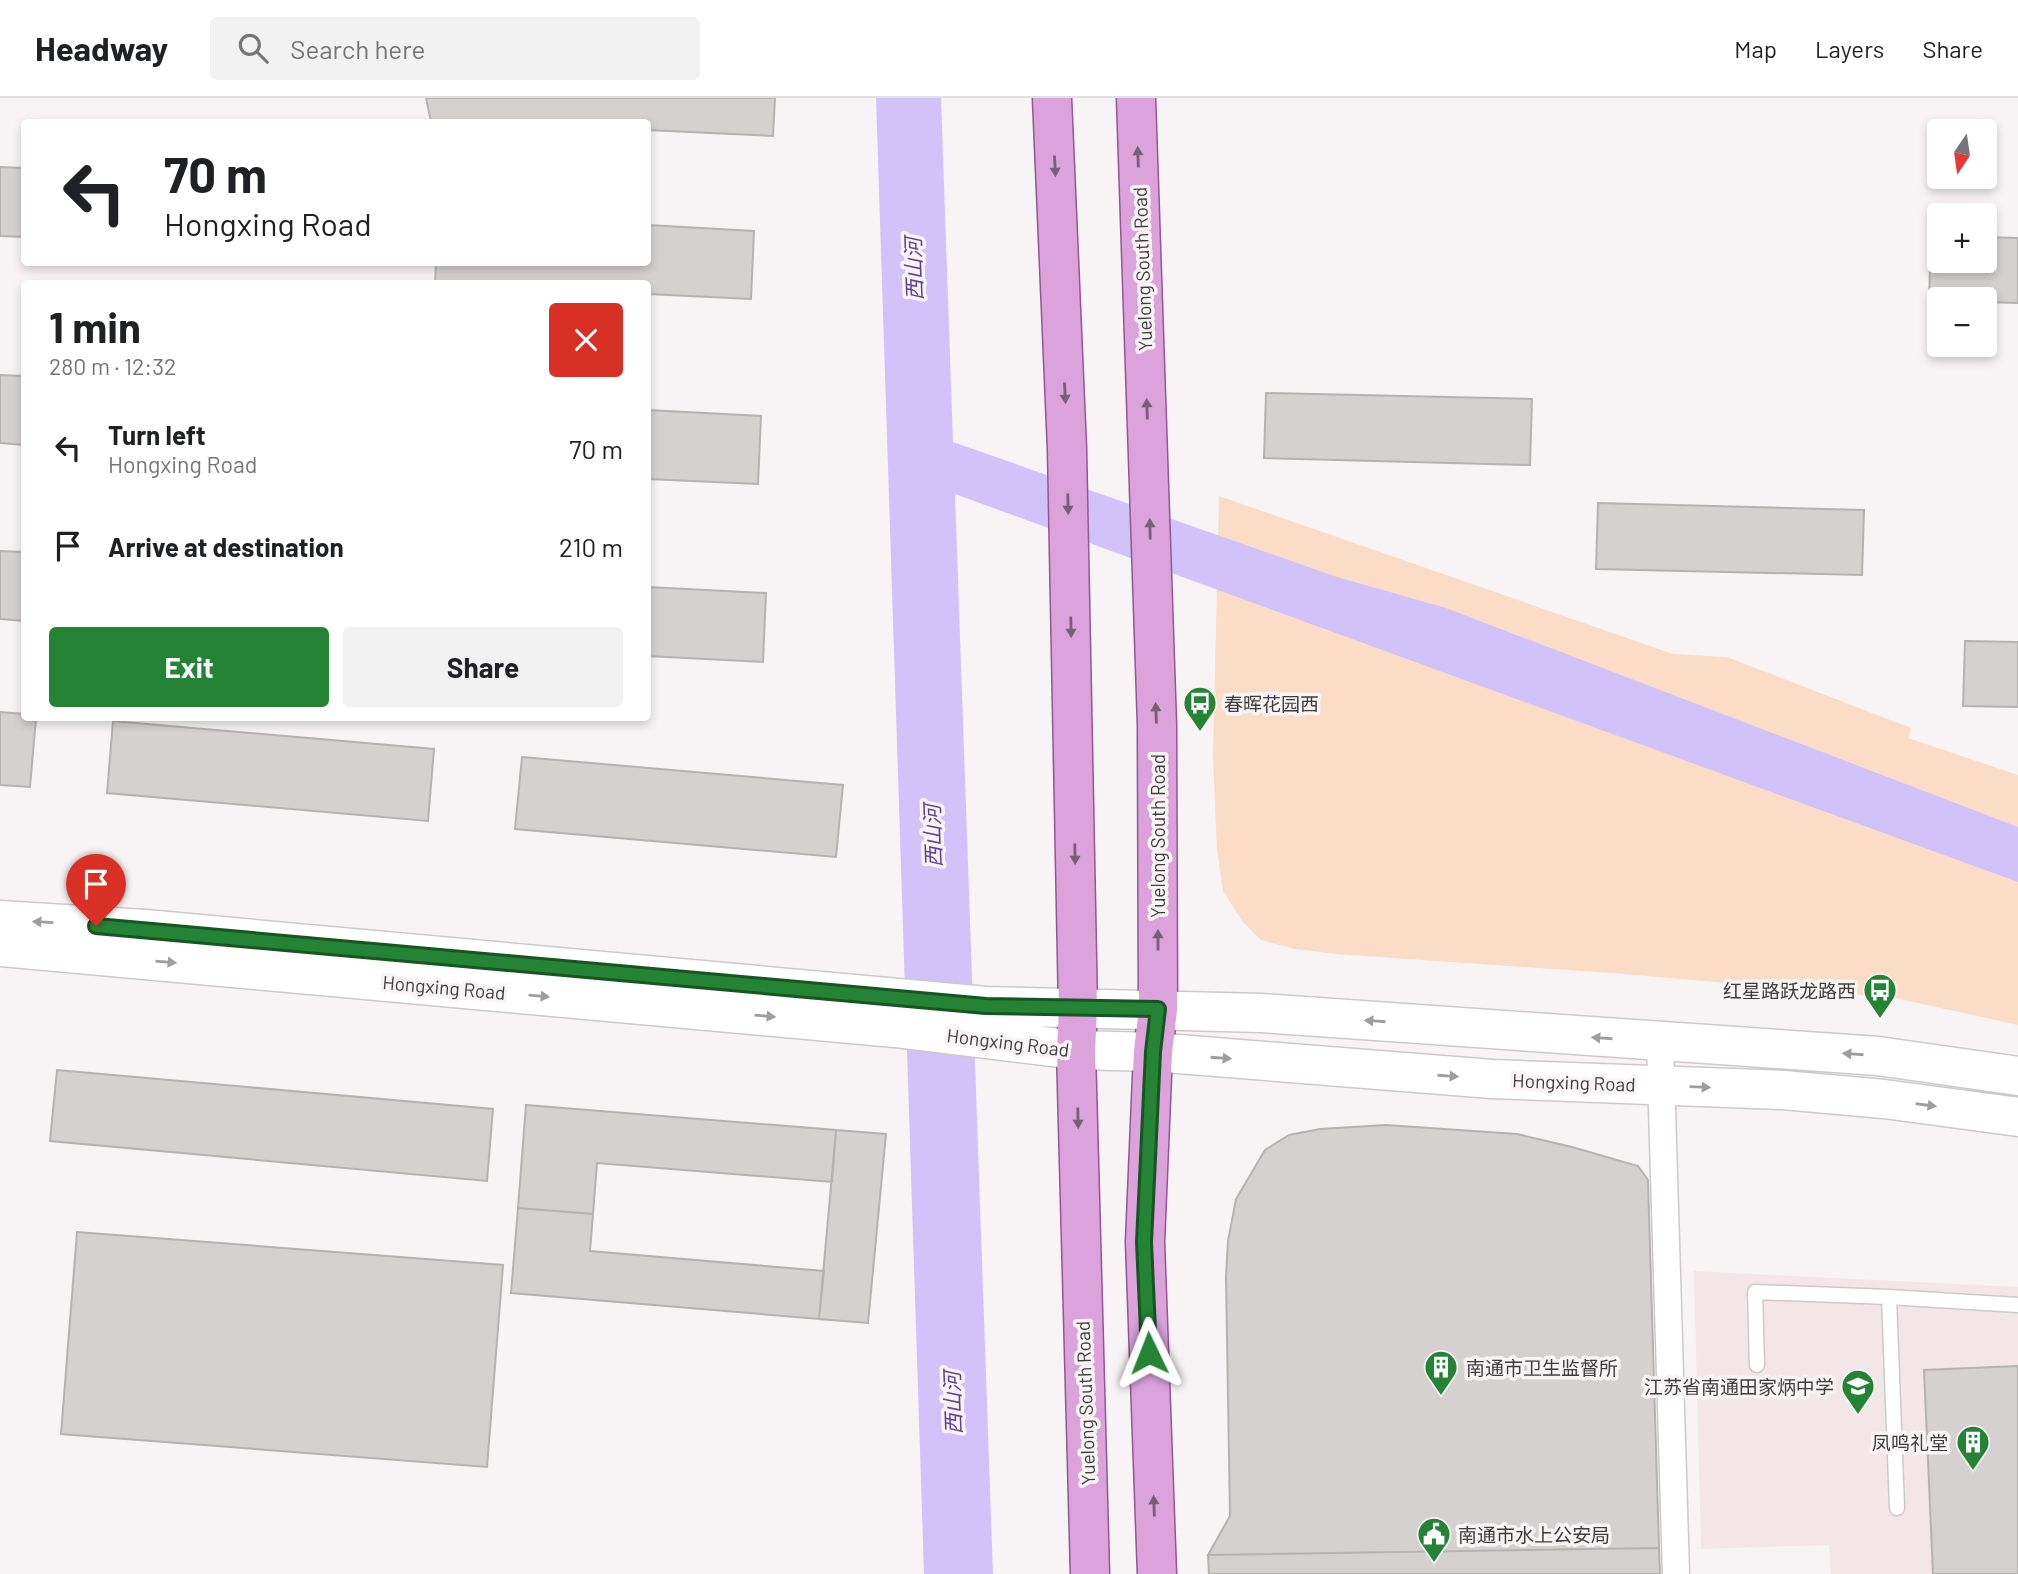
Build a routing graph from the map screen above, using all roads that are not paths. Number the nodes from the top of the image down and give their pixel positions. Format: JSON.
{"nodes":[{"id":1,"x":1052,"y":98,"type":"edge"},
{"id":2,"x":1136,"y":98,"type":"edge"},
{"id":3,"x":0,"y":920,"type":"edge"},
{"id":4,"x":0,"y":947,"type":"edge"},
{"id":5,"x":1078,"y":1009,"type":"junction"},
{"id":6,"x":1158,"y":1009,"type":"junction"},
{"id":7,"x":894,"y":1012,"type":"junction"},
{"id":8,"x":988,"y":1023,"type":"junction"},
{"id":9,"x":1660,"y":1042,"type":"junction"},
{"id":10,"x":1076,"y":1050,"type":"junction"},
{"id":11,"x":1153,"y":1052,"type":"junction"},
{"id":12,"x":2018,"y":1076,"type":"edge"},
{"id":13,"x":1661,"y":1086,"type":"junction"},
{"id":14,"x":2018,"y":1117,"type":"edge"},
{"id":15,"x":1889,"y":1297,"type":"junction"},
{"id":16,"x":2018,"y":1305,"type":"edge"},
{"id":17,"x":1757,"y":1365,"type":"dead end"},
{"id":18,"x":1897,"y":1507,"type":"dead end"},
{"id":19,"x":1090,"y":1574,"type":"edge"},
{"id":20,"x":1157,"y":1574,"type":"edge"},
{"id":21,"x":1676,"y":1574,"type":"edge"}],
"edges":[{"from":1,"to":5,"type":"main road","name":"Yuelong South Road","one_way":true},
{"from":6,"to":2,"type":"main road","name":"Yuelong South Road","one_way":true},
{"from":7,"to":3,"type":"main road","name":"Hongxing Road","one_way":true},
{"from":4,"to":7,"type":"main road","name":"Hongxing Road","one_way":true},
{"from":5,"to":6,"type":"main road","name":"Hongxing Road"},
{"from":5,"to":8,"type":"main road","name":"Hongxing Road"},
{"from":5,"to":10,"type":"main road","name":"Yuelong South Road"},
{"from":9,"to":6,"type":"main road","name":"Hongxing Road","one_way":true},
{"from":6,"to":11,"type":"main road","name":"Yuelong South Road"},
{"from":7,"to":8,"type":"main road","name":"Hongxing Road"},
{"from":8,"to":10,"type":"main road","name":"Hongxing Road"},
{"from":12,"to":9,"type":"main road","name":"Hongxing Road","one_way":true},
{"from":9,"to":13,"type":"street"},
{"from":10,"to":11,"type":"main road","name":"Hongxing Road"},
{"from":10,"to":19,"type":"main road","name":"Yuelong South Road","one_way":true},
{"from":11,"to":13,"type":"main road","name":"Hongxing Road","one_way":true},
{"from":20,"to":11,"type":"main road","name":"Yuelong South Road","one_way":true},
{"from":13,"to":14,"type":"main road","name":"Hongxing Road","one_way":true},
{"from":13,"to":21,"type":"street"},
{"from":15,"to":16,"type":"lane"},
{"from":15,"to":17,"type":"lane"},
{"from":15,"to":18,"type":"lane"}]}
